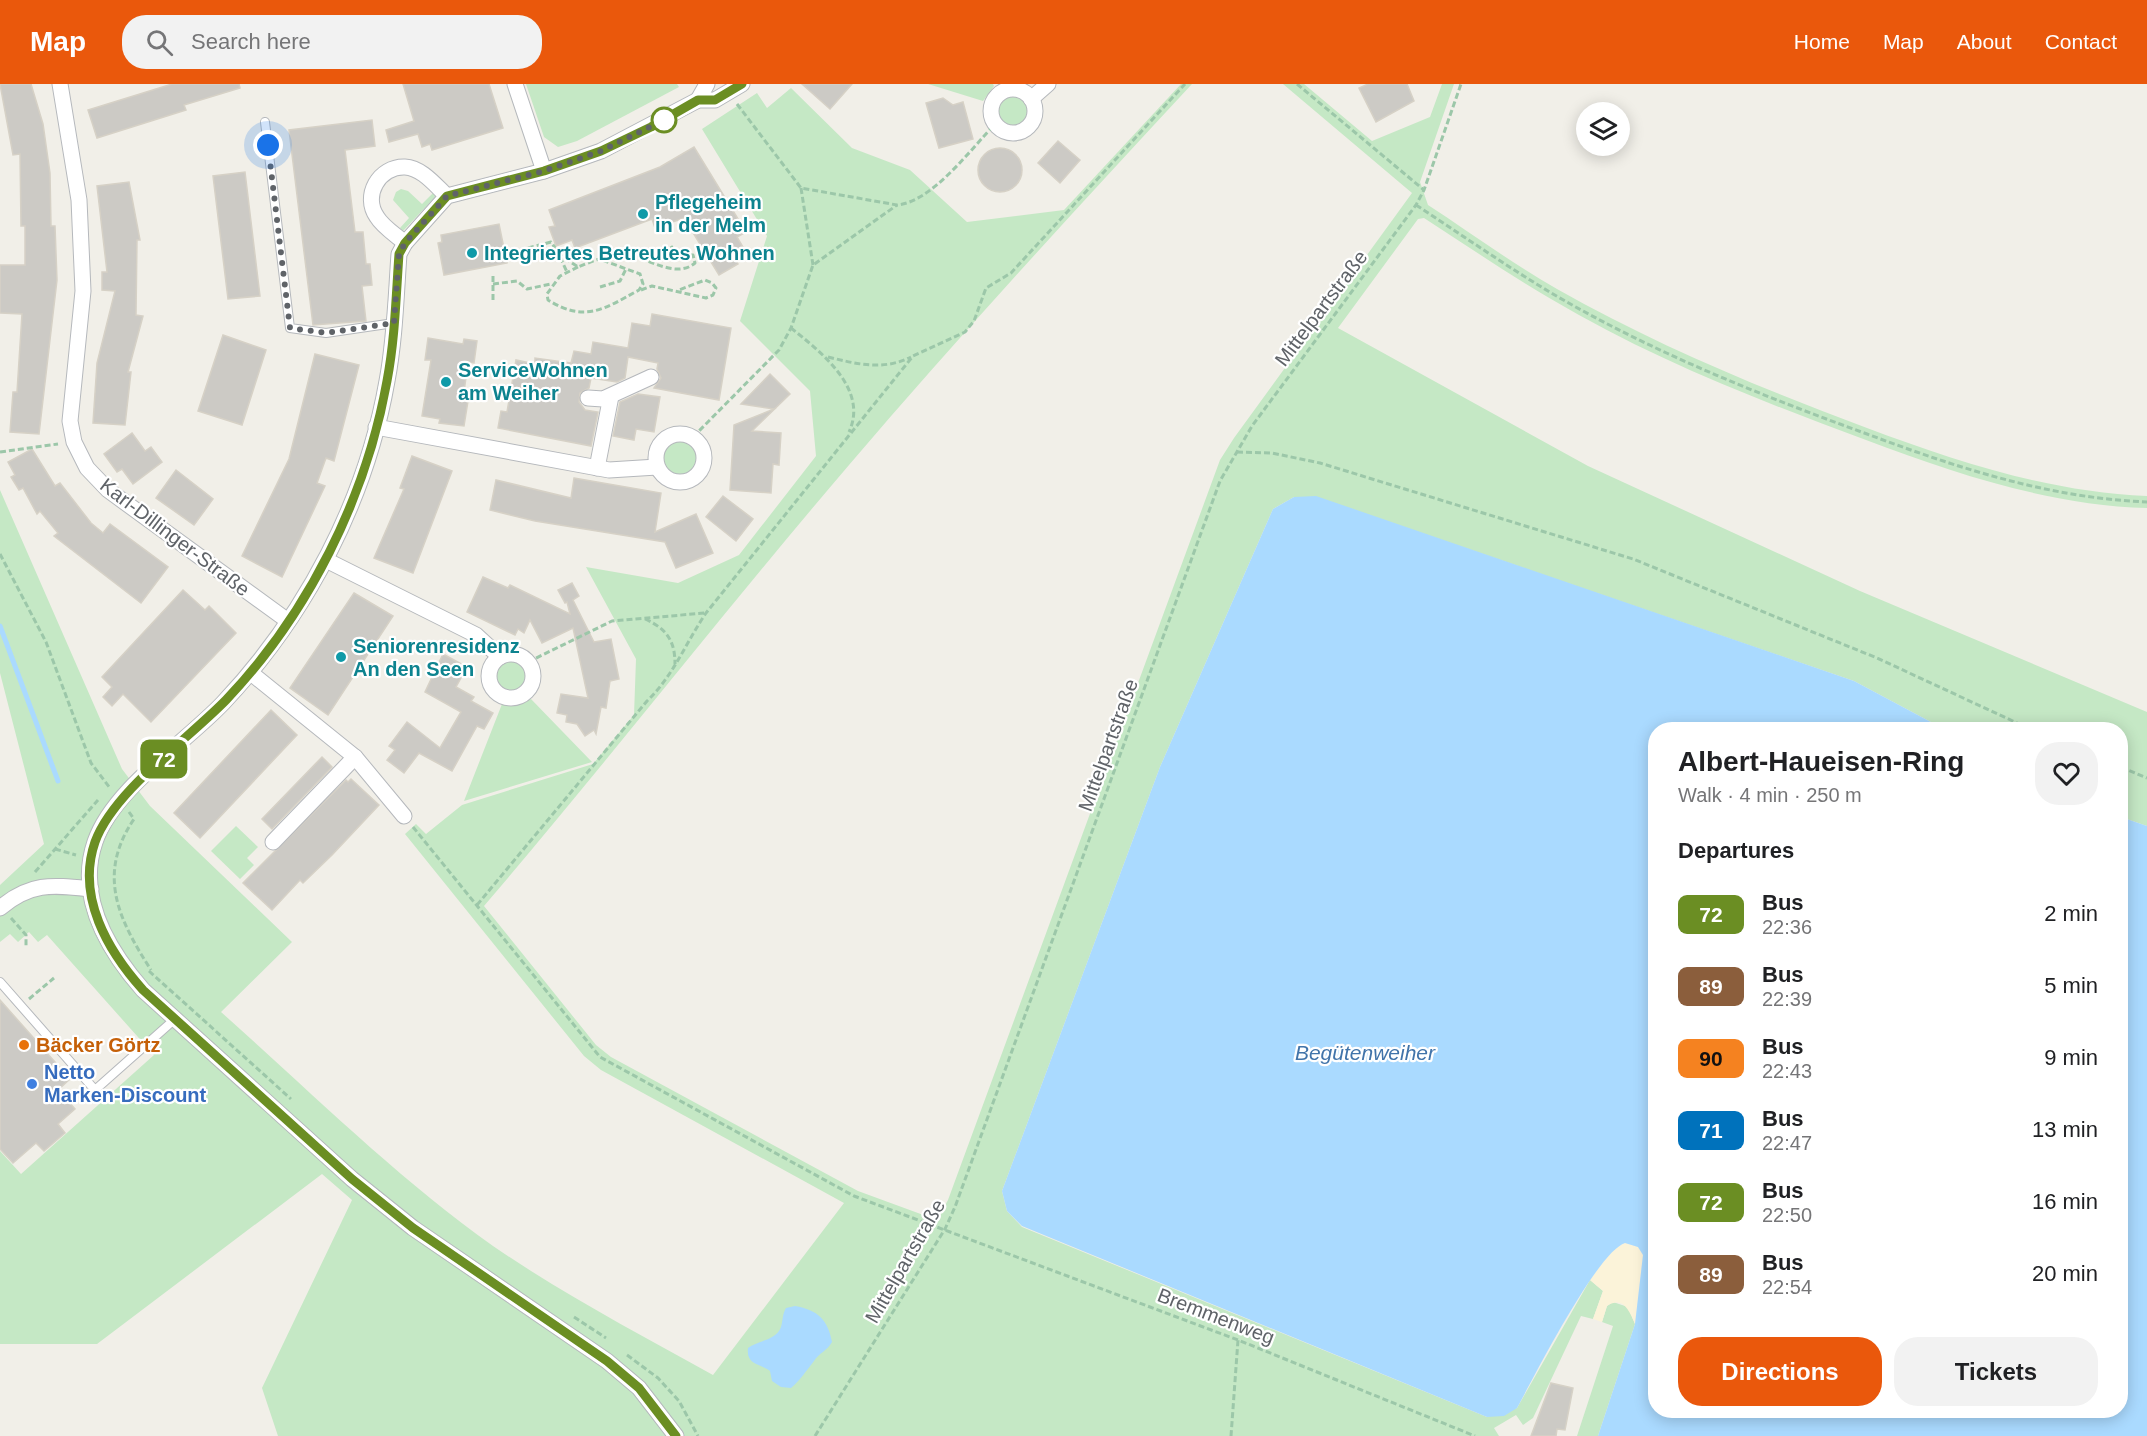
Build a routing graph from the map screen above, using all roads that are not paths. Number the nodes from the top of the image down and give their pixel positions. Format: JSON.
{"nodes":[{"id":1,"x":60,"y":84,"type":"edge"},
{"id":2,"x":514,"y":84,"type":"edge"},
{"id":3,"x":707,"y":84,"type":"edge"},
{"id":4,"x":742,"y":84,"type":"edge"},
{"id":5,"x":1047,"y":84,"type":"edge"},
{"id":6,"x":1031,"y":99,"type":"junction"},
{"id":7,"x":698,"y":100,"type":"junction"},
{"id":8,"x":265,"y":122,"type":"dead end"},
{"id":9,"x":544,"y":171,"type":"junction"},
{"id":10,"x":447,"y":196,"type":"junction"},
{"id":11,"x":405,"y":243,"type":"junction"},
{"id":12,"x":394,"y":323,"type":"junction"},
{"id":13,"x":651,"y":377,"type":"dead end"},
{"id":14,"x":611,"y":396,"type":"junction"},
{"id":15,"x":588,"y":398,"type":"dead end"},
{"id":16,"x":376,"y":427,"type":"junction"},
{"id":17,"x":657,"y":467,"type":"junction"},
{"id":18,"x":597,"y":468,"type":"junction"},
{"id":19,"x":326,"y":560,"type":"junction"},
{"id":20,"x":288,"y":621,"type":"junction"},
{"id":21,"x":500,"y":657,"type":"junction"},
{"id":22,"x":251,"y":673,"type":"junction"},
{"id":23,"x":355,"y":757,"type":"junction"},
{"id":24,"x":404,"y":816,"type":"road end"},
{"id":25,"x":273,"y":842,"type":"dead end"},
{"id":26,"x":91,"y":889,"type":"junction"},
{"id":27,"x":1,"y":908,"type":"edge"},
{"id":28,"x":0,"y":982,"type":"edge"},
{"id":29,"x":175,"y":1019,"type":"junction"},
{"id":30,"x":676,"y":1436,"type":"edge"}],
"edges":[{"from":1,"to":20,"type":"street","name":"Karl-Dillinger-Straße"},
{"from":2,"to":9,"type":"street"},
{"from":3,"to":7,"type":"street"},
{"from":4,"to":7,"type":"street"},
{"from":5,"to":6,"type":"street"},
{"from":6,"to":6,"type":"street"},
{"from":7,"to":9,"type":"street"},
{"from":8,"to":12,"type":"lane"},
{"from":9,"to":10,"type":"street"},
{"from":10,"to":11,"type":"street"},
{"from":10,"to":11,"type":"street"},
{"from":11,"to":12,"type":"street"},
{"from":12,"to":16,"type":"street"},
{"from":13,"to":14,"type":"street"},
{"from":14,"to":15,"type":"street"},
{"from":14,"to":18,"type":"street"},
{"from":16,"to":18,"type":"street"},
{"from":16,"to":19,"type":"street"},
{"from":17,"to":17,"type":"street"},
{"from":17,"to":18,"type":"street"},
{"from":19,"to":20,"type":"street"},
{"from":19,"to":21,"type":"street"},
{"from":20,"to":22,"type":"street"},
{"from":21,"to":21,"type":"street"},
{"from":22,"to":23,"type":"street"},
{"from":22,"to":26,"type":"street"},
{"from":23,"to":24,"type":"street"},
{"from":23,"to":25,"type":"street"},
{"from":26,"to":27,"type":"street"},
{"from":26,"to":29,"type":"street"},
{"from":28,"to":29,"type":"lane"},
{"from":29,"to":30,"type":"street"}]}
